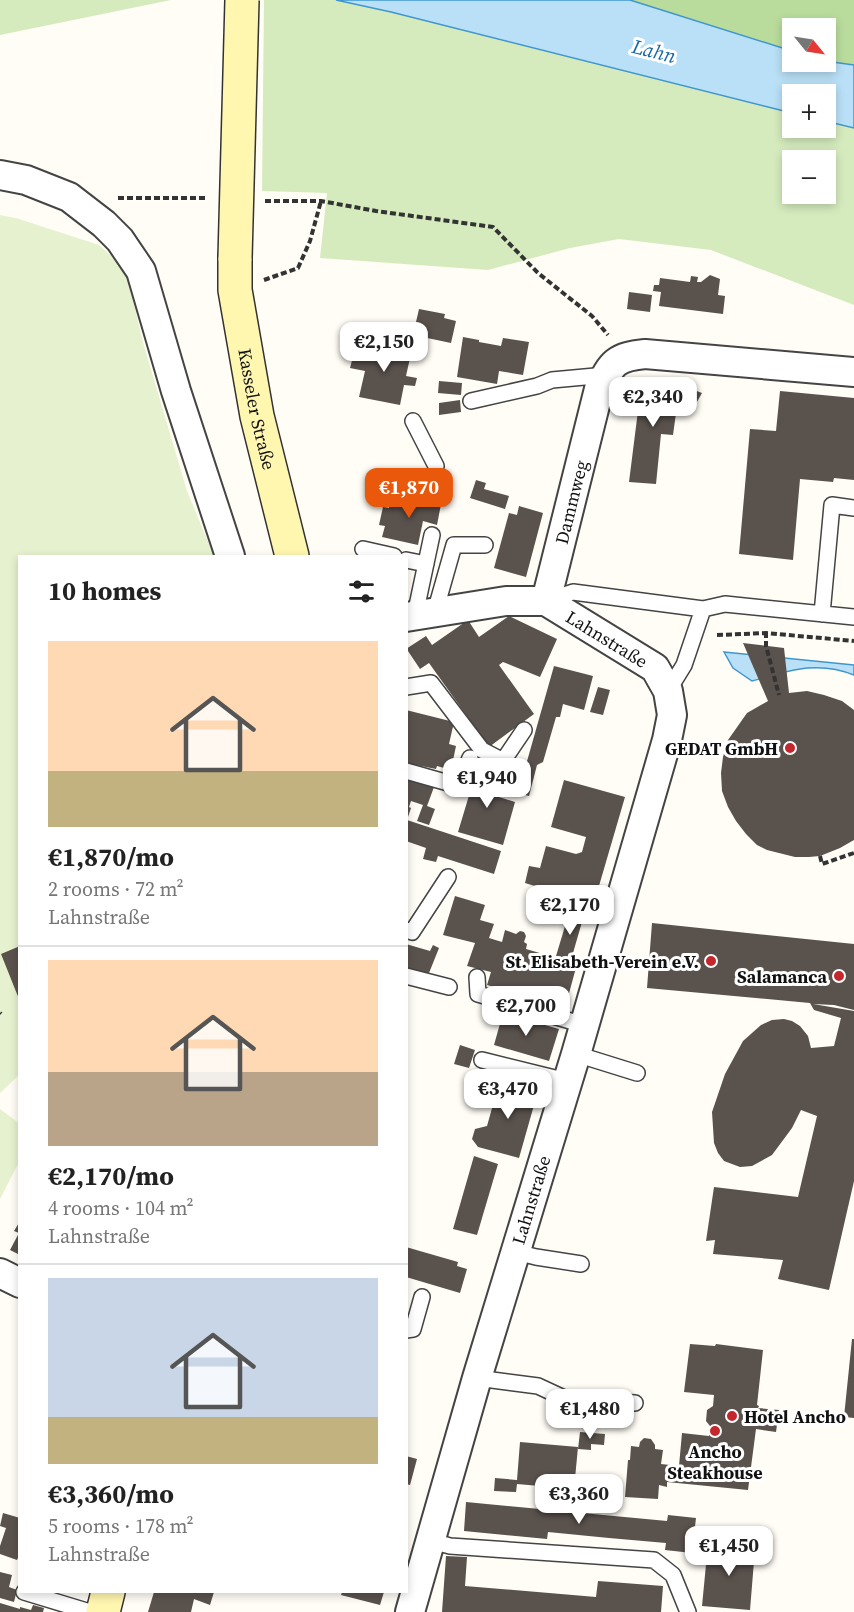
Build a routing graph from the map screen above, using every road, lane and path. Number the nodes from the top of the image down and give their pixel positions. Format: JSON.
{"nodes":[{"id":1,"x":242,"y":0,"type":"edge"},
{"id":2,"x":0,"y":175,"type":"edge"},
{"id":3,"x":69,"y":197,"type":"junction"},
{"id":4,"x":215,"y":199,"type":"dead end"},
{"id":5,"x":262,"y":201,"type":"dead end"},
{"id":6,"x":321,"y":201,"type":"junction"},
{"id":7,"x":298,"y":268,"type":"dead end"},
{"id":8,"x":626,"y":356,"type":"junction"},
{"id":9,"x":854,"y":372,"type":"edge"},
{"id":10,"x":606,"y":375,"type":"junction"},
{"id":11,"x":471,"y":401,"type":"dead end"},
{"id":12,"x":413,"y":421,"type":"dead end"},
{"id":13,"x":436,"y":466,"type":"dead end"},
{"id":14,"x":854,"y":508,"type":"edge"},
{"id":15,"x":432,"y":535,"type":"dead end"},
{"id":16,"x":485,"y":544,"type":"dead end"},
{"id":17,"x":363,"y":549,"type":"dead end"},
{"id":18,"x":230,"y":555,"type":"edge"},
{"id":19,"x":292,"y":555,"type":"edge"},
{"id":20,"x":389,"y":555,"type":"edge"},
{"id":21,"x":408,"y":560,"type":"edge"},
{"id":22,"x":426,"y":564,"type":"junction"},
{"id":23,"x":546,"y":601,"type":"junction"},
{"id":24,"x":703,"y":609,"type":"junction"},
{"id":25,"x":822,"y":614,"type":"junction"},
{"id":26,"x":419,"y":615,"type":"edge"},
{"id":27,"x":854,"y":617,"type":"edge"},
{"id":28,"x":854,"y":641,"type":"edge"},
{"id":29,"x":713,"y":645,"type":"dead end"},
{"id":30,"x":766,"y":646,"type":"dead end"},
{"id":31,"x":408,"y":687,"type":"edge"},
{"id":32,"x":668,"y":691,"type":"junction"},
{"id":33,"x":778,"y":695,"type":"dead end"},
{"id":34,"x":524,"y":730,"type":"dead end"},
{"id":35,"x":470,"y":758,"type":"dead end"},
{"id":36,"x":408,"y":772,"type":"edge"},
{"id":37,"x":854,"y":853,"type":"edge"},
{"id":38,"x":820,"y":856,"type":"dead end"},
{"id":39,"x":448,"y":877,"type":"dead end"},
{"id":40,"x":408,"y":931,"type":"edge"},
{"id":41,"x":408,"y":977,"type":"edge"},
{"id":42,"x":477,"y":977,"type":"dead end"},
{"id":43,"x":449,"y":987,"type":"dead end"},
{"id":44,"x":584,"y":1025,"type":"junction"},
{"id":45,"x":576,"y":1054,"type":"junction"},
{"id":46,"x":482,"y":1060,"type":"dead end"},
{"id":47,"x":637,"y":1073,"type":"dead end"},
{"id":48,"x":567,"y":1081,"type":"junction"},
{"id":49,"x":516,"y":1252,"type":"junction"},
{"id":50,"x":581,"y":1264,"type":"dead end"},
{"id":51,"x":0,"y":1273,"type":"edge"},
{"id":52,"x":18,"y":1282,"type":"edge"},
{"id":53,"x":422,"y":1297,"type":"dead end"},
{"id":54,"x":408,"y":1330,"type":"edge"},
{"id":55,"x":477,"y":1378,"type":"junction"},
{"id":56,"x":635,"y":1403,"type":"dead end"},
{"id":57,"x":431,"y":1541,"type":"junction"},
{"id":58,"x":27,"y":1593,"type":"edge"},
{"id":59,"x":108,"y":1593,"type":"edge"},
{"id":60,"x":90,"y":1612,"type":"edge"},
{"id":61,"x":103,"y":1612,"type":"edge"},
{"id":62,"x":410,"y":1612,"type":"edge"},
{"id":63,"x":688,"y":1612,"type":"edge"}],
"edges":[{"from":1,"to":19,"type":"main road","name":"Kasseler Straße","bridge":true},
{"from":2,"to":3,"type":"street"},
{"from":3,"to":4,"type":"path"},
{"from":3,"to":18,"type":"street"},
{"from":5,"to":6,"type":"path"},
{"from":6,"to":7,"type":"path"},
{"from":6,"to":8,"type":"path"},
{"from":8,"to":9,"type":"street"},
{"from":8,"to":10,"type":"street","name":"Dammweg"},
{"from":10,"to":11,"type":"lane"},
{"from":10,"to":23,"type":"street","name":"Dammweg"},
{"from":12,"to":13,"type":"lane"},
{"from":14,"to":25,"type":"lane"},
{"from":15,"to":22,"type":"lane"},
{"from":16,"to":26,"type":"lane"},
{"from":17,"to":20,"type":"lane"},
{"from":21,"to":22,"type":"lane"},
{"from":22,"to":26,"type":"lane"},
{"from":23,"to":24,"type":"lane"},
{"from":23,"to":26,"type":"street","name":"Lahnstraße"},
{"from":23,"to":32,"type":"street","name":"Lahnstraße"},
{"from":24,"to":25,"type":"lane"},
{"from":24,"to":32,"type":"lane"},
{"from":25,"to":27,"type":"lane"},
{"from":28,"to":29,"type":"path"},
{"from":30,"to":33,"type":"path"},
{"from":31,"to":34,"type":"lane"},
{"from":32,"to":44,"type":"street","name":"Lahnstraße"},
{"from":35,"to":36,"type":"lane"},
{"from":37,"to":38,"type":"path"},
{"from":39,"to":40,"type":"lane"},
{"from":41,"to":43,"type":"lane"},
{"from":42,"to":44,"type":"lane"},
{"from":44,"to":45,"type":"street","name":"Lahnstraße"},
{"from":45,"to":47,"type":"lane"},
{"from":45,"to":48,"type":"street","name":"Lahnstraße"},
{"from":46,"to":48,"type":"lane"},
{"from":48,"to":49,"type":"street","name":"Lahnstraße"},
{"from":49,"to":50,"type":"lane"},
{"from":49,"to":55,"type":"street","name":"Lahnstraße"},
{"from":51,"to":52,"type":"street"},
{"from":53,"to":54,"type":"lane"},
{"from":55,"to":56,"type":"lane"},
{"from":55,"to":57,"type":"street","name":"Lahnstraße"},
{"from":57,"to":62,"type":"street","name":"Lahnstraße"},
{"from":57,"to":63,"type":"lane"},
{"from":58,"to":60,"type":"lane"},
{"from":59,"to":61,"type":"main road"}]}
